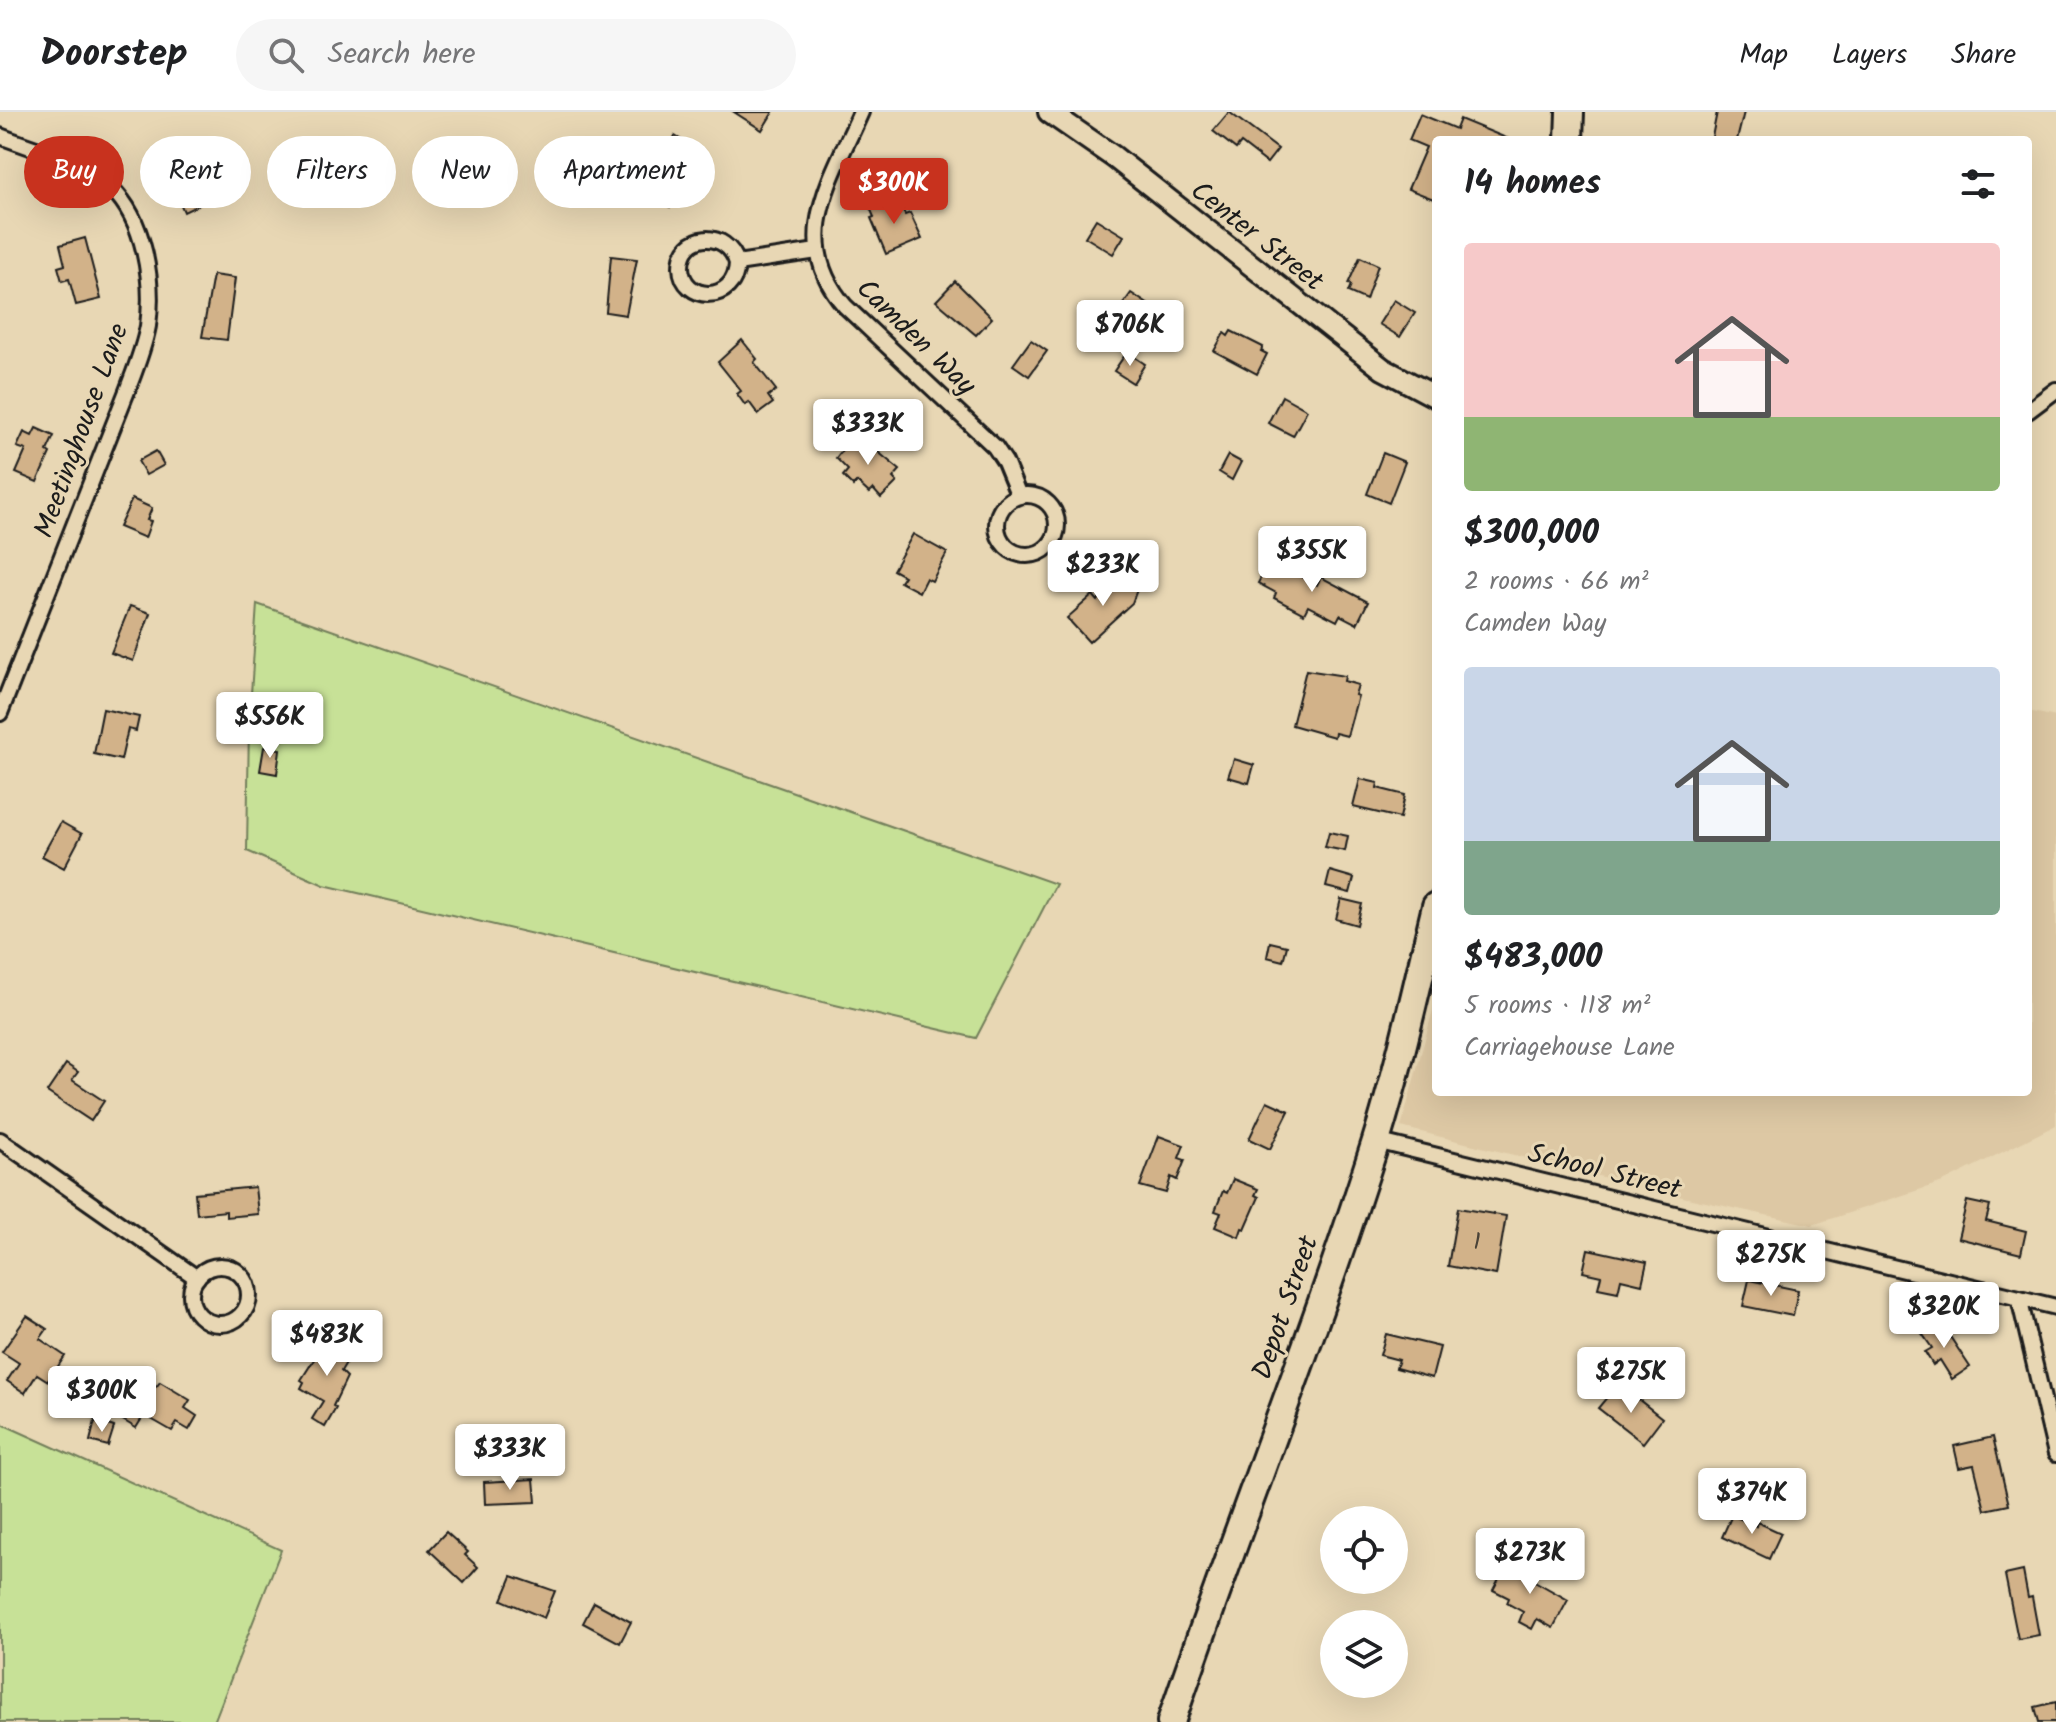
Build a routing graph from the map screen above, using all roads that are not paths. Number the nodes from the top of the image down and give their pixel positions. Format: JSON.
{"nodes":[{"id":1,"x":861,"y":112,"type":"edge"},
{"id":2,"x":1049,"y":112,"type":"edge"},
{"id":3,"x":1570,"y":112,"type":"edge"},
{"id":4,"x":0,"y":136,"type":"edge"},
{"id":5,"x":1569,"y":136,"type":"edge"},
{"id":6,"x":817,"y":251,"type":"junction"},
{"id":7,"x":737,"y":263,"type":"dead end"},
{"id":8,"x":2056,"y":390,"type":"edge"},
{"id":9,"x":1432,"y":395,"type":"edge"},
{"id":10,"x":2032,"y":408,"type":"edge"},
{"id":11,"x":1019,"y":496,"type":"junction"},
{"id":12,"x":0,"y":713,"type":"edge"},
{"id":13,"x":1432,"y":922,"type":"edge"},
{"id":14,"x":0,"y":1140,"type":"edge"},
{"id":15,"x":1376,"y":1141,"type":"junction"},
{"id":16,"x":197,"y":1278,"type":"junction"},
{"id":17,"x":2019,"y":1298,"type":"junction"},
{"id":18,"x":2056,"y":1307,"type":"edge"},
{"id":19,"x":2056,"y":1454,"type":"edge"},
{"id":20,"x":1171,"y":1722,"type":"edge"}],
"edges":[{"from":1,"to":6,"type":"street","name":"Camden Way"},
{"from":2,"to":9,"type":"main road","name":"Center Street"},
{"from":3,"to":5,"type":"highway"},
{"from":4,"to":12,"type":"street","name":"Meetinghouse Lane"},
{"from":6,"to":7,"type":"street"},
{"from":6,"to":11,"type":"street","name":"Camden Way"},
{"from":8,"to":10,"type":"street"},
{"from":11,"to":11,"type":"street"},
{"from":13,"to":15,"type":"highway","name":"Depot Street"},
{"from":14,"to":16,"type":"street"},
{"from":15,"to":17,"type":"street","name":"School Street"},
{"from":15,"to":20,"type":"highway","name":"Depot Street"},
{"from":16,"to":16,"type":"street"},
{"from":17,"to":18,"type":"street","name":"School Street"},
{"from":17,"to":19,"type":"street"}]}
